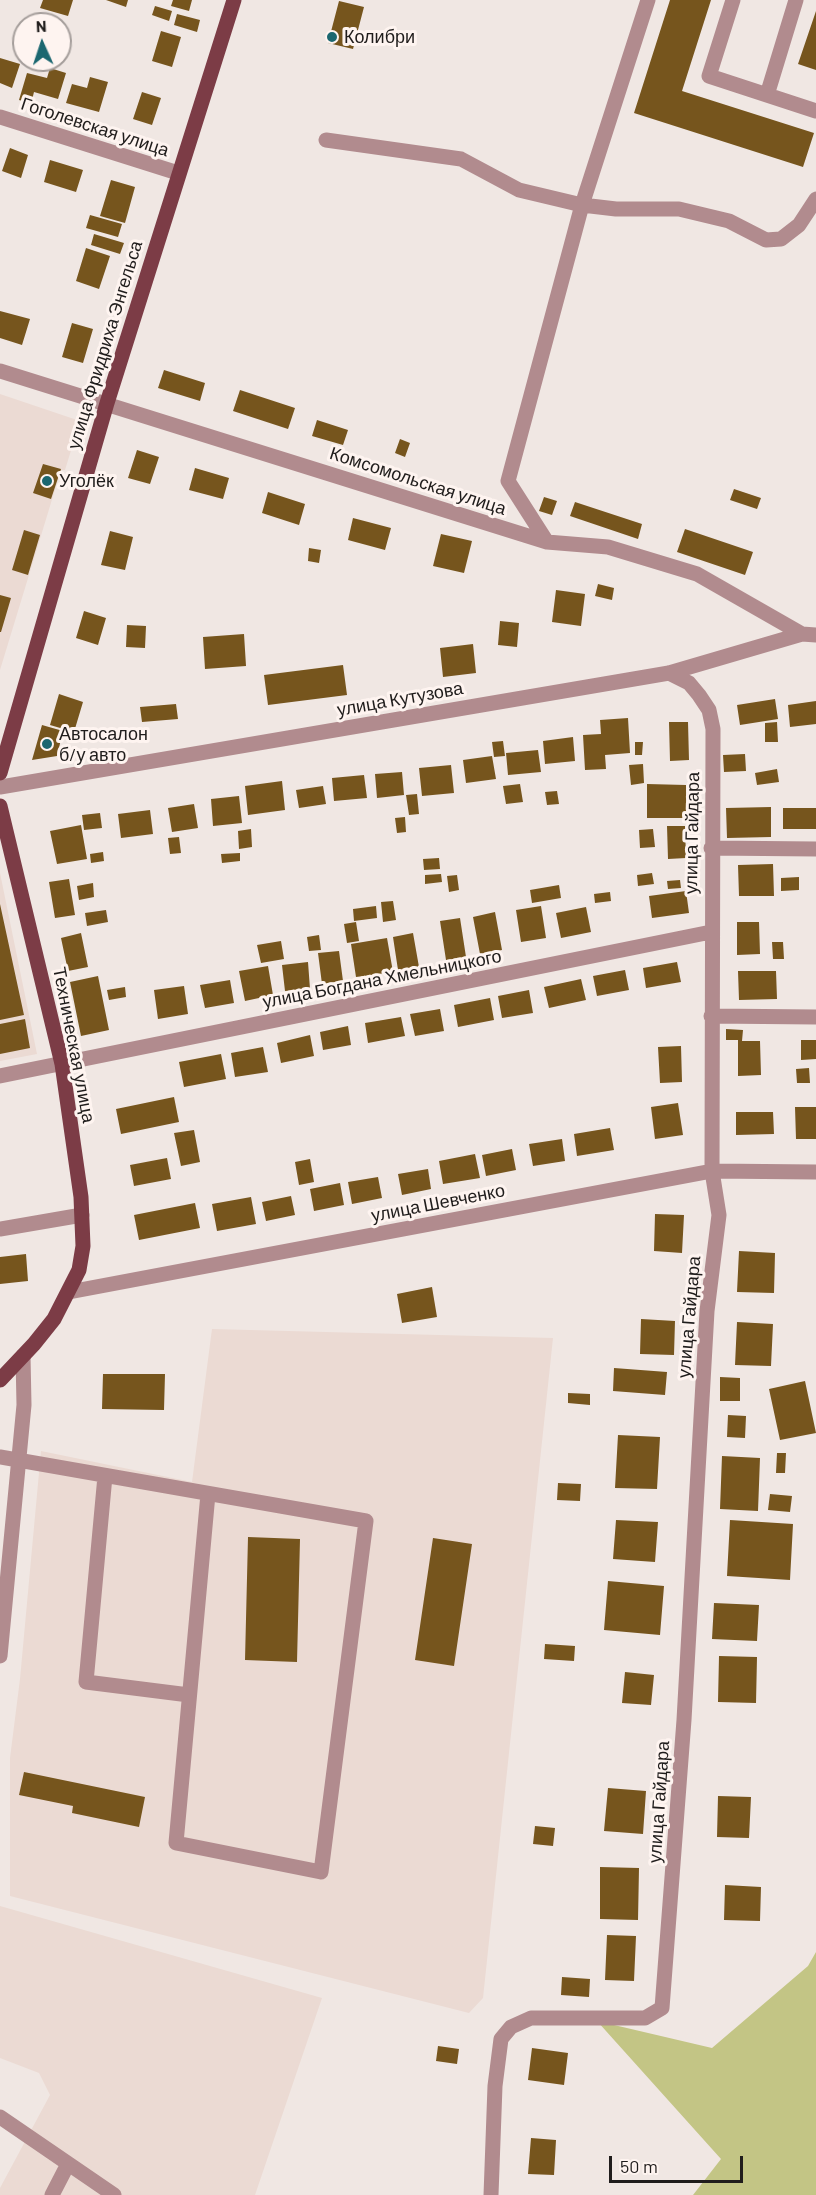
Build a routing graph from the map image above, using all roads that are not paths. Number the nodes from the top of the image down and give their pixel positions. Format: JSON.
{"nodes":[{"id":1,"x":234,"y":0,"type":"edge"},
{"id":2,"x":648,"y":0,"type":"edge"},
{"id":3,"x":733,"y":0,"type":"edge"},
{"id":4,"x":796,"y":0,"type":"edge"},
{"id":5,"x":767,"y":95,"type":"junction"},
{"id":6,"x":816,"y":111,"type":"edge"},
{"id":7,"x":0,"y":117,"type":"edge"},
{"id":8,"x":326,"y":140,"type":"dead end"},
{"id":9,"x":178,"y":173,"type":"junction"},
{"id":10,"x":816,"y":200,"type":"edge"},
{"id":11,"x":582,"y":205,"type":"junction"},
{"id":12,"x":0,"y":371,"type":"edge"},
{"id":13,"x":107,"y":403,"type":"junction"},
{"id":14,"x":547,"y":542,"type":"junction"},
{"id":15,"x":809,"y":635,"type":"edge"},
{"id":16,"x":669,"y":673,"type":"junction"},
{"id":17,"x":0,"y":773,"type":"edge"},
{"id":18,"x":0,"y":787,"type":"edge"},
{"id":19,"x":0,"y":806,"type":"edge"},
{"id":20,"x":711,"y":848,"type":"junction"},
{"id":21,"x":816,"y":849,"type":"edge"},
{"id":22,"x":711,"y":932,"type":"junction"},
{"id":23,"x":711,"y":1017,"type":"junction"},
{"id":24,"x":816,"y":1017,"type":"edge"},
{"id":25,"x":62,"y":1064,"type":"junction"},
{"id":26,"x":0,"y":1076,"type":"edge"},
{"id":27,"x":711,"y":1171,"type":"junction"},
{"id":28,"x":816,"y":1172,"type":"edge"},
{"id":29,"x":82,"y":1215,"type":"junction"},
{"id":30,"x":0,"y":1229,"type":"edge"},
{"id":31,"x":69,"y":1292,"type":"junction"},
{"id":32,"x":23,"y":1356,"type":"junction"},
{"id":33,"x":0,"y":1380,"type":"edge"},
{"id":34,"x":0,"y":1457,"type":"edge"},
{"id":35,"x":17,"y":1461,"type":"junction"},
{"id":36,"x":105,"y":1476,"type":"junction"},
{"id":37,"x":208,"y":1494,"type":"junction"},
{"id":38,"x":0,"y":1656,"type":"edge"},
{"id":39,"x":189,"y":1695,"type":"junction"},
{"id":40,"x":0,"y":2117,"type":"edge"},
{"id":41,"x":68,"y":2164,"type":"junction"},
{"id":42,"x":52,"y":2195,"type":"edge"},
{"id":43,"x":114,"y":2195,"type":"edge"},
{"id":44,"x":491,"y":2195,"type":"edge"}],
"edges":[{"from":1,"to":9,"type":"main road","name":"улица Фридриха Энгельса"},
{"from":2,"to":11,"type":"street"},
{"from":3,"to":5,"type":"street"},
{"from":4,"to":5,"type":"street"},
{"from":5,"to":6,"type":"street"},
{"from":7,"to":9,"type":"street","name":"Гоголевская улица"},
{"from":8,"to":11,"type":"street"},
{"from":9,"to":13,"type":"main road","name":"улица Фридриха Энгельса"},
{"from":10,"to":11,"type":"street"},
{"from":11,"to":14,"type":"street"},
{"from":12,"to":13,"type":"street","name":"Комсомольская улица"},
{"from":13,"to":14,"type":"street","name":"Комсомольская улица"},
{"from":13,"to":17,"type":"main road","name":"улица Фридриха Энгельса"},
{"from":14,"to":15,"type":"street","name":"Комсомольская улица"},
{"from":15,"to":16,"type":"street","name":"улица Кутузова"},
{"from":16,"to":18,"type":"street","name":"улица Кутузова"},
{"from":16,"to":20,"type":"street","name":"улица Гайдара"},
{"from":19,"to":25,"type":"main road","name":"Техническая улица"},
{"from":20,"to":21,"type":"street"},
{"from":20,"to":22,"type":"street","name":"улица Гайдара"},
{"from":22,"to":23,"type":"street","name":"улица Гайдара"},
{"from":22,"to":25,"type":"street","name":"улица Богдана Хмельницкого"},
{"from":23,"to":24,"type":"street"},
{"from":23,"to":27,"type":"street","name":"улица Гайдара"},
{"from":25,"to":26,"type":"street","name":"улица Богдана Хмельницкого"},
{"from":25,"to":29,"type":"main road","name":"Техническая улица"},
{"from":27,"to":28,"type":"street","name":"улица Шевченко"},
{"from":27,"to":31,"type":"street","name":"улица Шевченко"},
{"from":27,"to":44,"type":"street","name":"улица Гайдара"},
{"from":29,"to":30,"type":"street"},
{"from":29,"to":31,"type":"main road","name":"Техническая улица"},
{"from":31,"to":32,"type":"main road","name":"Техническая улица"},
{"from":32,"to":33,"type":"main road","name":"Техническая улица"},
{"from":32,"to":35,"type":"street"},
{"from":34,"to":35,"type":"street"},
{"from":35,"to":36,"type":"street"},
{"from":35,"to":38,"type":"street"},
{"from":36,"to":37,"type":"street"},
{"from":36,"to":39,"type":"street"},
{"from":37,"to":39,"type":"street"},
{"from":37,"to":39,"type":"street"},
{"from":40,"to":41,"type":"street"},
{"from":41,"to":42,"type":"street"},
{"from":41,"to":43,"type":"street"}]}
